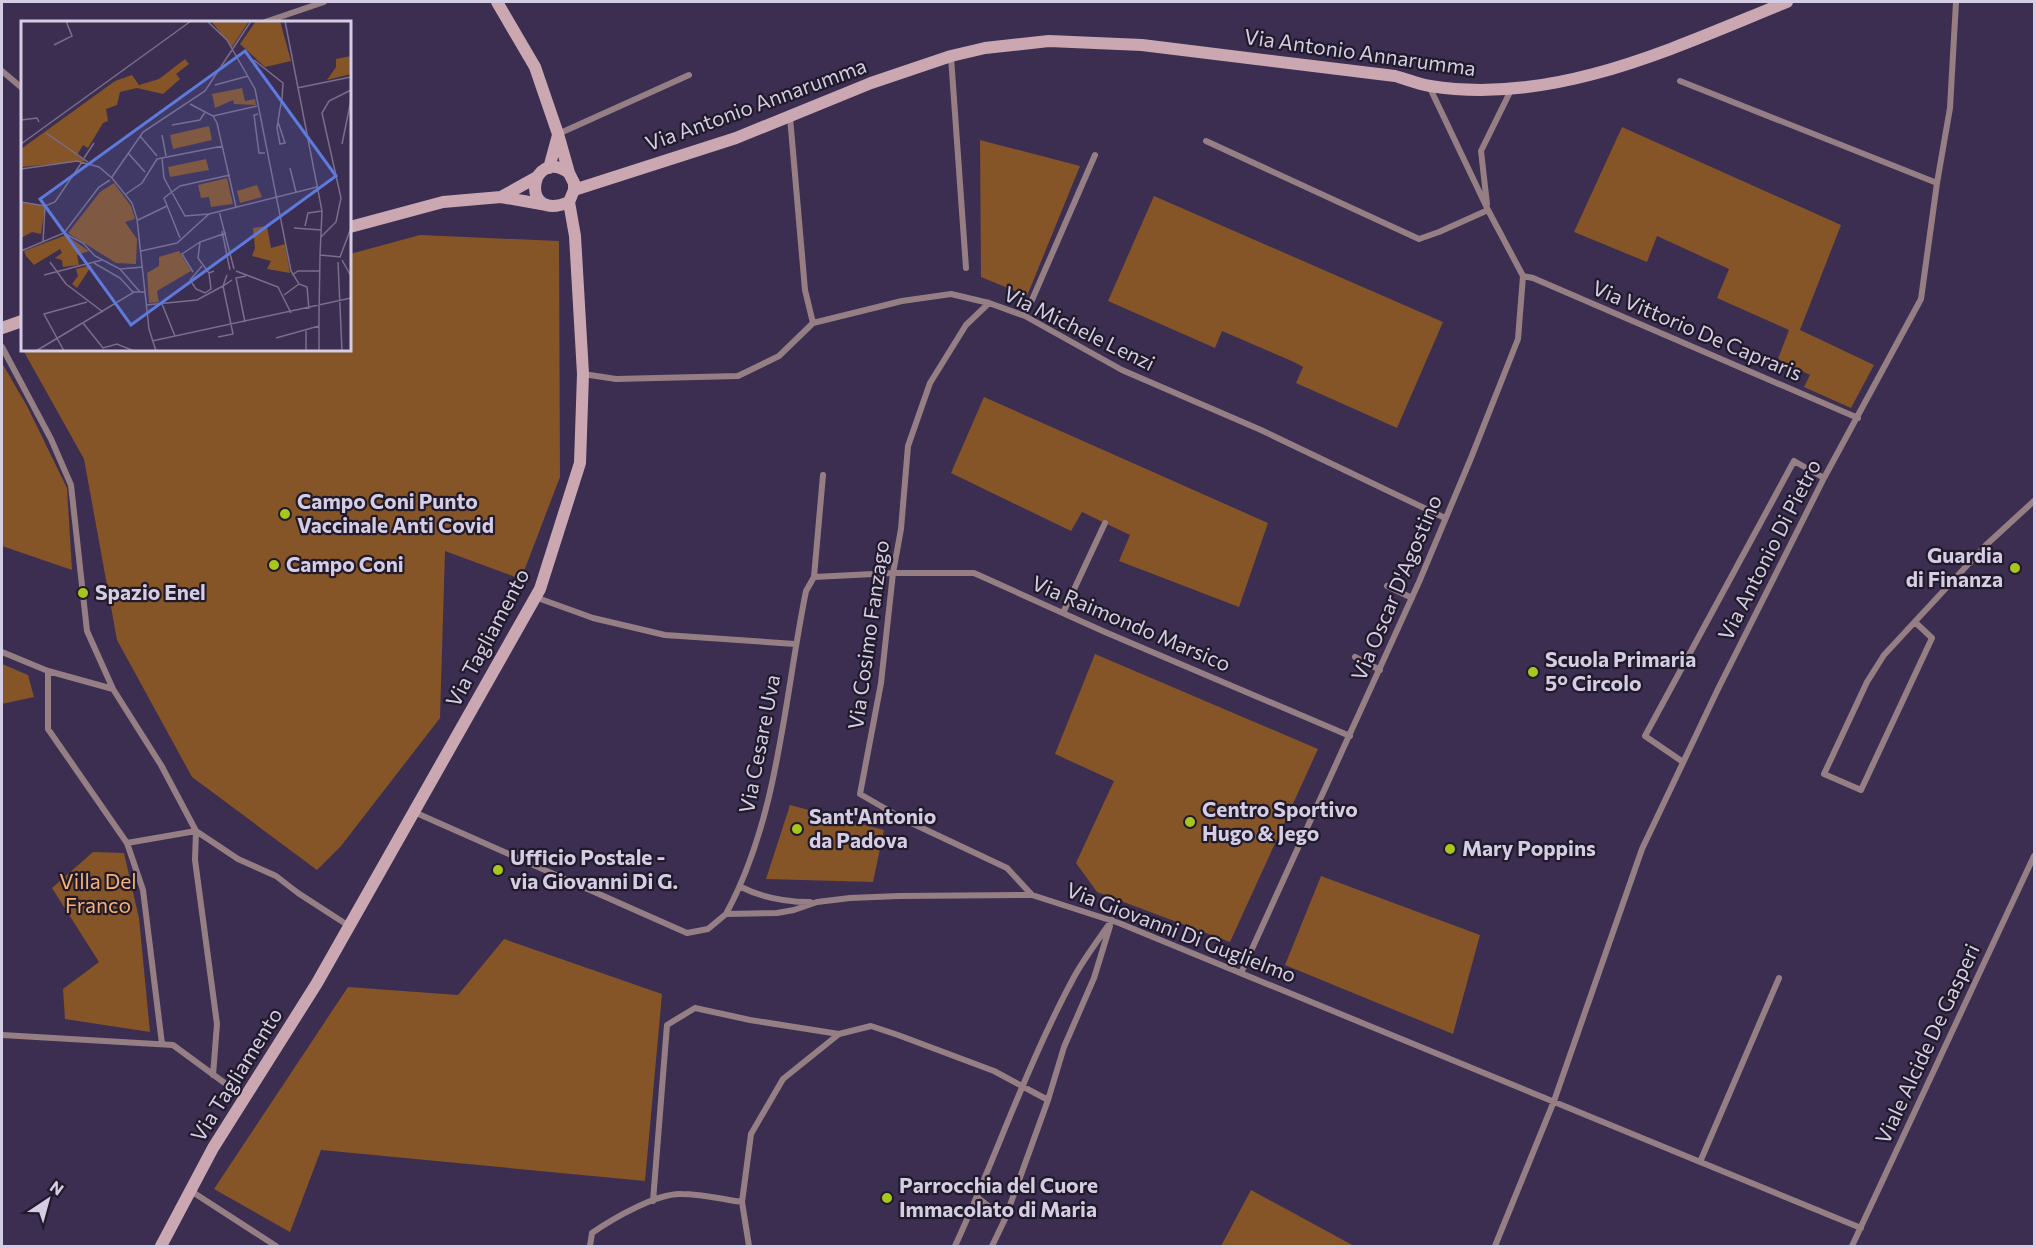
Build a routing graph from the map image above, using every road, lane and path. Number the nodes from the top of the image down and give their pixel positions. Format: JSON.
{"nodes":[{"id":1,"x":324,"y":2,"type":"edge"},
{"id":2,"x":497,"y":2,"type":"edge"},
{"id":3,"x":1787,"y":2,"type":"edge"},
{"id":4,"x":1956,"y":2,"type":"edge"},
{"id":5,"x":268,"y":21,"type":"edge"},
{"id":6,"x":951,"y":56,"type":"junction"},
{"id":7,"x":2,"y":71,"type":"edge"},
{"id":8,"x":689,"y":75,"type":"dead end"},
{"id":9,"x":1680,"y":81,"type":"dead end"},
{"id":10,"x":1429,"y":86,"type":"junction"},
{"id":11,"x":21,"y":87,"type":"edge"},
{"id":12,"x":1511,"y":90,"type":"junction"},
{"id":13,"x":790,"y":116,"type":"junction"},
{"id":14,"x":558,"y":134,"type":"junction"},
{"id":15,"x":1206,"y":141,"type":"dead end"},
{"id":16,"x":1095,"y":155,"type":"dead end"},
{"id":17,"x":549,"y":168,"type":"junction"},
{"id":18,"x":569,"y":173,"type":"junction"},
{"id":19,"x":537,"y":177,"type":"junction"},
{"id":20,"x":1937,"y":183,"type":"junction"},
{"id":21,"x":574,"y":190,"type":"junction"},
{"id":22,"x":501,"y":197,"type":"junction"},
{"id":23,"x":569,"y":202,"type":"junction"},
{"id":24,"x":550,"y":206,"type":"junction"},
{"id":25,"x":1488,"y":210,"type":"junction"},
{"id":26,"x":351,"y":227,"type":"edge"},
{"id":27,"x":575,"y":236,"type":"junction"},
{"id":28,"x":966,"y":268,"type":"dead end"},
{"id":29,"x":1523,"y":276,"type":"junction"},
{"id":30,"x":989,"y":303,"type":"junction"},
{"id":31,"x":1025,"y":316,"type":"junction"},
{"id":32,"x":21,"y":321,"type":"edge"},
{"id":33,"x":813,"y":323,"type":"junction"},
{"id":34,"x":2,"y":328,"type":"edge"},
{"id":35,"x":2,"y":347,"type":"edge"},
{"id":36,"x":583,"y":375,"type":"junction"},
{"id":37,"x":1858,"y":418,"type":"junction"},
{"id":38,"x":823,"y":475,"type":"dead end"},
{"id":39,"x":1824,"y":478,"type":"junction"},
{"id":40,"x":2034,"y":501,"type":"edge"},
{"id":41,"x":1445,"y":518,"type":"junction"},
{"id":42,"x":1105,"y":523,"type":"dead end"},
{"id":43,"x":893,"y":573,"type":"junction"},
{"id":44,"x":814,"y":576,"type":"junction"},
{"id":45,"x":1387,"y":586,"type":"dead end"},
{"id":46,"x":535,"y":597,"type":"junction"},
{"id":47,"x":1412,"y":598,"type":"junction"},
{"id":48,"x":1063,"y":613,"type":"junction"},
{"id":49,"x":1915,"y":622,"type":"junction"},
{"id":50,"x":795,"y":644,"type":"junction"},
{"id":51,"x":2,"y":652,"type":"edge"},
{"id":52,"x":1355,"y":657,"type":"dead end"},
{"id":53,"x":1380,"y":670,"type":"junction"},
{"id":54,"x":48,"y":671,"type":"junction"},
{"id":55,"x":113,"y":689,"type":"junction"},
{"id":56,"x":1350,"y":736,"type":"junction"},
{"id":57,"x":1683,"y":762,"type":"junction"},
{"id":58,"x":414,"y":812,"type":"junction"},
{"id":59,"x":196,"y":831,"type":"junction"},
{"id":60,"x":127,"y":843,"type":"junction"},
{"id":61,"x":2034,"y":856,"type":"edge"},
{"id":62,"x":741,"y":887,"type":"junction"},
{"id":63,"x":1032,"y":895,"type":"junction"},
{"id":64,"x":817,"y":902,"type":"junction"},
{"id":65,"x":726,"y":915,"type":"junction"},
{"id":66,"x":1112,"y":920,"type":"junction"},
{"id":67,"x":349,"y":926,"type":"junction"},
{"id":68,"x":1242,"y":973,"type":"junction"},
{"id":69,"x":1779,"y":978,"type":"dead end"},
{"id":70,"x":838,"y":1034,"type":"junction"},
{"id":71,"x":2,"y":1035,"type":"edge"},
{"id":72,"x":162,"y":1044,"type":"junction"},
{"id":73,"x":213,"y":1074,"type":"junction"},
{"id":74,"x":1022,"y":1087,"type":"junction"},
{"id":75,"x":245,"y":1098,"type":"junction"},
{"id":76,"x":1048,"y":1100,"type":"junction"},
{"id":77,"x":1554,"y":1101,"type":"junction"},
{"id":78,"x":1700,"y":1162,"type":"junction"},
{"id":79,"x":191,"y":1191,"type":"junction"},
{"id":80,"x":977,"y":1197,"type":"junction"},
{"id":81,"x":653,"y":1201,"type":"junction"},
{"id":82,"x":742,"y":1202,"type":"junction"},
{"id":83,"x":1005,"y":1220,"type":"junction"},
{"id":84,"x":1861,"y":1228,"type":"junction"},
{"id":85,"x":161,"y":1246,"type":"edge"},
{"id":86,"x":276,"y":1246,"type":"edge"},
{"id":87,"x":590,"y":1246,"type":"edge"},
{"id":88,"x":749,"y":1246,"type":"edge"},
{"id":89,"x":955,"y":1246,"type":"edge"},
{"id":90,"x":992,"y":1246,"type":"edge"},
{"id":91,"x":1495,"y":1246,"type":"edge"},
{"id":92,"x":1852,"y":1246,"type":"edge"}],
"edges":[{"from":1,"to":5,"type":"street"},
{"from":2,"to":14,"type":"main road"},
{"from":3,"to":12,"type":"main road","name":"Via Antonio Annarumma"},
{"from":4,"to":20,"type":"street","name":"Via Antonio Di Pietro"},
{"from":6,"to":10,"type":"main road","name":"Via Antonio Annarumma"},
{"from":6,"to":13,"type":"main road","name":"Via Antonio Annarumma"},
{"from":6,"to":28,"type":"street"},
{"from":7,"to":11,"type":"street"},
{"from":8,"to":14,"type":"street"},
{"from":9,"to":20,"type":"street"},
{"from":10,"to":12,"type":"main road","name":"Via Antonio Annarumma"},
{"from":10,"to":25,"type":"street"},
{"from":12,"to":25,"type":"street"},
{"from":13,"to":21,"type":"main road","name":"Via Antonio Annarumma"},
{"from":13,"to":33,"type":"street"},
{"from":14,"to":17,"type":"main road"},
{"from":14,"to":18,"type":"main road"},
{"from":15,"to":25,"type":"street"},
{"from":16,"to":31,"type":"street"},
{"from":17,"to":18,"type":"main road"},
{"from":17,"to":19,"type":"main road"},
{"from":18,"to":21,"type":"main road"},
{"from":19,"to":22,"type":"main road"},
{"from":19,"to":24,"type":"main road"},
{"from":20,"to":37,"type":"street","name":"Via Antonio Di Pietro"},
{"from":21,"to":23,"type":"main road"},
{"from":22,"to":24,"type":"main road"},
{"from":22,"to":26,"type":"main road"},
{"from":23,"to":24,"type":"main road"},
{"from":23,"to":27,"type":"main road","name":"Via Tagliamento"},
{"from":24,"to":27,"type":"main road"},
{"from":25,"to":29,"type":"street"},
{"from":27,"to":36,"type":"main road","name":"Via Tagliamento"},
{"from":29,"to":37,"type":"street","name":"Via Vittorio De Capraris"},
{"from":29,"to":41,"type":"street","name":"Via Oscar D'Agostino"},
{"from":30,"to":31,"type":"street","name":"Via Michele Lenzi"},
{"from":30,"to":33,"type":"street","name":"Via Michele Lenzi"},
{"from":30,"to":43,"type":"street","name":"Via Cosimo Fanzago"},
{"from":31,"to":41,"type":"street","name":"Via Michele Lenzi"},
{"from":32,"to":34,"type":"main road"},
{"from":33,"to":36,"type":"street"},
{"from":35,"to":55,"type":"street"},
{"from":36,"to":46,"type":"main road","name":"Via Tagliamento"},
{"from":37,"to":39,"type":"street","name":"Via Antonio Di Pietro"},
{"from":38,"to":44,"type":"street","name":"Via Cesare Uva"},
{"from":39,"to":57,"type":"street","name":"Via Antonio Di Pietro"},
{"from":39,"to":57,"type":"street"},
{"from":40,"to":49,"type":"street"},
{"from":41,"to":47,"type":"street","name":"Via Oscar D'Agostino"},
{"from":42,"to":48,"type":"street"},
{"from":43,"to":44,"type":"street"},
{"from":43,"to":48,"type":"street","name":"Via Raimondo Marsico"},
{"from":43,"to":63,"type":"street","name":"Via Cosimo Fanzago"},
{"from":44,"to":50,"type":"street","name":"Via Cesare Uva"},
{"from":45,"to":47,"type":"street"},
{"from":46,"to":50,"type":"street"},
{"from":46,"to":58,"type":"main road","name":"Via Tagliamento"},
{"from":47,"to":53,"type":"street","name":"Via Oscar D'Agostino"},
{"from":48,"to":56,"type":"street","name":"Via Raimondo Marsico"},
{"from":49,"to":49,"type":"street"},
{"from":50,"to":62,"type":"street","name":"Via Cesare Uva"},
{"from":51,"to":54,"type":"street"},
{"from":52,"to":53,"type":"street"},
{"from":53,"to":56,"type":"street","name":"Via Oscar D'Agostino"},
{"from":54,"to":55,"type":"street"},
{"from":54,"to":60,"type":"street"},
{"from":55,"to":59,"type":"street"},
{"from":56,"to":68,"type":"street","name":"Via Oscar D'Agostino"},
{"from":57,"to":77,"type":"street","name":"Via Antonio Di Pietro"},
{"from":58,"to":65,"type":"street","name":"Via Giovanni Di Guglielmo"},
{"from":58,"to":67,"type":"main road","name":"Via Tagliamento"},
{"from":59,"to":60,"type":"street"},
{"from":59,"to":67,"type":"street"},
{"from":59,"to":73,"type":"street"},
{"from":60,"to":72,"type":"street"},
{"from":61,"to":84,"type":"street","name":"Viale Alcide De Gasperi"},
{"from":62,"to":64,"type":"street"},
{"from":62,"to":65,"type":"street","name":"Via Cesare Uva"},
{"from":63,"to":64,"type":"street","name":"Via Giovanni Di Guglielmo"},
{"from":63,"to":66,"type":"street","name":"Via Giovanni Di Guglielmo"},
{"from":64,"to":65,"type":"street","name":"Via Giovanni Di Guglielmo"},
{"from":66,"to":68,"type":"street","name":"Via Giovanni Di Guglielmo"},
{"from":66,"to":74,"type":"street"},
{"from":66,"to":76,"type":"street"},
{"from":67,"to":75,"type":"main road","name":"Via Tagliamento"},
{"from":68,"to":77,"type":"street","name":"Via Giovanni Di Guglielmo"},
{"from":69,"to":78,"type":"street"},
{"from":70,"to":74,"type":"street"},
{"from":70,"to":81,"type":"street"},
{"from":70,"to":82,"type":"street"},
{"from":71,"to":72,"type":"street"},
{"from":72,"to":73,"type":"street"},
{"from":73,"to":75,"type":"street"},
{"from":74,"to":76,"type":"street"},
{"from":74,"to":80,"type":"street"},
{"from":75,"to":79,"type":"main road","name":"Via Tagliamento"},
{"from":76,"to":83,"type":"street"},
{"from":77,"to":78,"type":"street","name":"Via Giovanni Di Guglielmo"},
{"from":77,"to":91,"type":"street","name":"Via Antonio Di Pietro"},
{"from":78,"to":84,"type":"street","name":"Via Giovanni Di Guglielmo"},
{"from":79,"to":85,"type":"main road","name":"Via Tagliamento"},
{"from":79,"to":86,"type":"street"},
{"from":80,"to":83,"type":"street"},
{"from":80,"to":89,"type":"street"},
{"from":81,"to":82,"type":"street"},
{"from":81,"to":87,"type":"street"},
{"from":82,"to":88,"type":"street"},
{"from":83,"to":90,"type":"street"},
{"from":84,"to":92,"type":"street","name":"Viale Alcide De Gasperi"}]}
